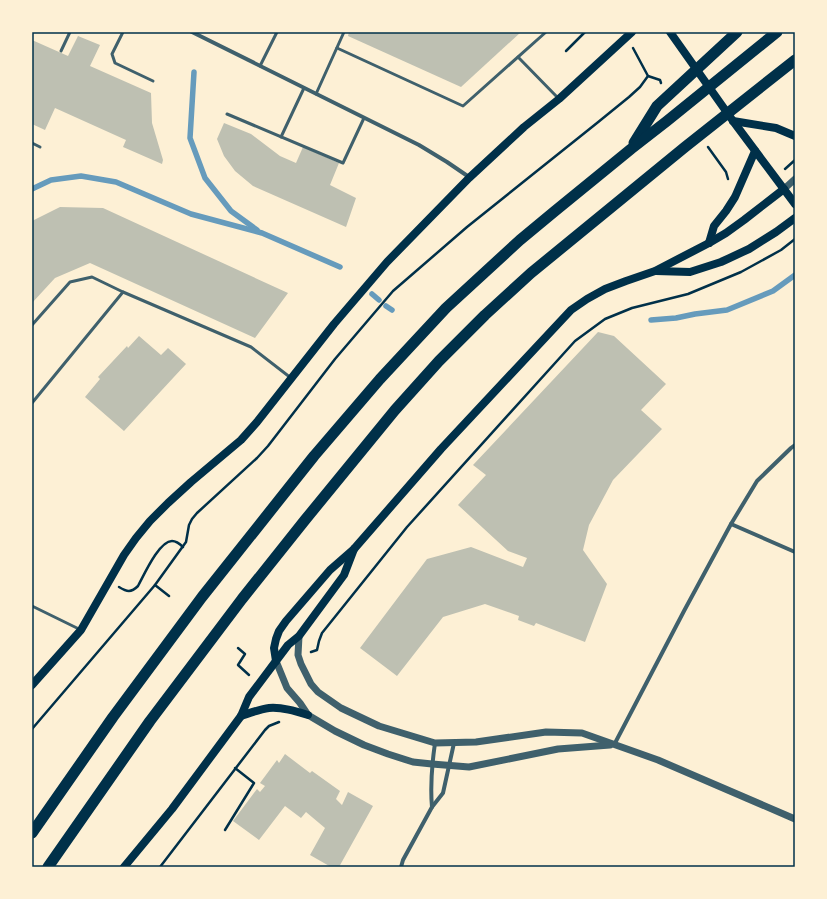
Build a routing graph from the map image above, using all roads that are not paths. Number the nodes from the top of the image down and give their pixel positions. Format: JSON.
{"nodes":[{"id":1,"x":70,"y":32,"type":"edge"},
{"id":2,"x":123,"y":32,"type":"edge"},
{"id":3,"x":192,"y":32,"type":"edge"},
{"id":4,"x":277,"y":32,"type":"edge"},
{"id":5,"x":344,"y":32,"type":"edge"},
{"id":6,"x":546,"y":32,"type":"edge"},
{"id":7,"x":670,"y":32,"type":"edge"},
{"id":8,"x":737,"y":32,"type":"edge"},
{"id":9,"x":777,"y":32,"type":"edge"},
{"id":10,"x":629,"y":35,"type":"edge"},
{"id":11,"x":337,"y":48,"type":"junction"},
{"id":12,"x":61,"y":51,"type":"dead end"},
{"id":13,"x":518,"y":57,"type":"junction"},
{"id":14,"x":795,"y":60,"type":"edge"},
{"id":15,"x":260,"y":66,"type":"junction"},
{"id":16,"x":795,"y":69,"type":"edge"},
{"id":17,"x":781,"y":71,"type":"junction"},
{"id":18,"x":153,"y":81,"type":"dead end"},
{"id":19,"x":304,"y":88,"type":"junction"},
{"id":20,"x":316,"y":94,"type":"junction"},
{"id":21,"x":559,"y":99,"type":"junction"},
{"id":22,"x":227,"y":114,"type":"dead end"},
{"id":23,"x":364,"y":118,"type":"junction"},
{"id":24,"x":733,"y":121,"type":"junction"},
{"id":25,"x":795,"y":136,"type":"edge"},
{"id":26,"x":281,"y":137,"type":"junction"},
{"id":27,"x":32,"y":143,"type":"edge"},
{"id":28,"x":40,"y":147,"type":"dead end"},
{"id":29,"x":631,"y":149,"type":"junction"},
{"id":30,"x":755,"y":150,"type":"junction"},
{"id":31,"x":469,"y":178,"type":"junction"},
{"id":32,"x":795,"y":180,"type":"edge"},
{"id":33,"x":784,"y":189,"type":"junction"},
{"id":34,"x":795,"y":204,"type":"edge"},
{"id":35,"x":795,"y":218,"type":"edge"},
{"id":36,"x":709,"y":243,"type":"junction"},
{"id":37,"x":655,"y":271,"type":"junction"},
{"id":38,"x":123,"y":292,"type":"junction"},
{"id":39,"x":32,"y":325,"type":"edge"},
{"id":40,"x":292,"y":378,"type":"junction"},
{"id":41,"x":32,"y":403,"type":"edge"},
{"id":42,"x":795,"y":445,"type":"edge"},
{"id":43,"x":731,"y":524,"type":"junction"},
{"id":44,"x":354,"y":549,"type":"junction"},
{"id":45,"x":795,"y":552,"type":"edge"},
{"id":46,"x":32,"y":606,"type":"edge"},
{"id":47,"x":81,"y":630,"type":"junction"},
{"id":48,"x":299,"y":636,"type":"junction"},
{"id":49,"x":276,"y":660,"type":"junction"},
{"id":50,"x":32,"y":685,"type":"edge"},
{"id":51,"x":308,"y":715,"type":"junction"},
{"id":52,"x":241,"y":716,"type":"junction"},
{"id":53,"x":435,"y":742,"type":"junction"},
{"id":54,"x":454,"y":743,"type":"junction"},
{"id":55,"x":614,"y":745,"type":"junction"},
{"id":56,"x":432,"y":764,"type":"junction"},
{"id":57,"x":449,"y":765,"type":"junction"},
{"id":58,"x":432,"y":807,"type":"junction"},
{"id":59,"x":795,"y":819,"type":"edge"},
{"id":60,"x":32,"y":834,"type":"edge"},
{"id":61,"x":48,"y":867,"type":"edge"},
{"id":62,"x":124,"y":867,"type":"edge"},
{"id":63,"x":401,"y":867,"type":"edge"}],
"edges":[{"from":1,"to":12,"type":"lane"},
{"from":2,"to":18,"type":"lane"},
{"from":3,"to":15,"type":"street"},
{"from":4,"to":15,"type":"lane"},
{"from":5,"to":11,"type":"lane"},
{"from":6,"to":13,"type":"lane"},
{"from":7,"to":24,"type":"main road"},
{"from":8,"to":29,"type":"highway"},
{"from":9,"to":29,"type":"highway"},
{"from":10,"to":21,"type":"main road"},
{"from":11,"to":13,"type":"lane"},
{"from":11,"to":20,"type":"lane"},
{"from":13,"to":21,"type":"lane"},
{"from":14,"to":17,"type":"highway"},
{"from":15,"to":19,"type":"street"},
{"from":16,"to":17,"type":"highway"},
{"from":17,"to":61,"type":"highway"},
{"from":19,"to":20,"type":"street"},
{"from":19,"to":26,"type":"lane"},
{"from":20,"to":23,"type":"street"},
{"from":21,"to":31,"type":"main road"},
{"from":22,"to":26,"type":"lane"},
{"from":23,"to":26,"type":"lane"},
{"from":23,"to":31,"type":"street"},
{"from":24,"to":25,"type":"main road"},
{"from":24,"to":30,"type":"main road"},
{"from":27,"to":28,"type":"lane"},
{"from":29,"to":60,"type":"highway"},
{"from":30,"to":33,"type":"main road"},
{"from":30,"to":36,"type":"main road"},
{"from":31,"to":40,"type":"main road"},
{"from":32,"to":33,"type":"street"},
{"from":33,"to":34,"type":"main road"},
{"from":33,"to":36,"type":"main road"},
{"from":35,"to":37,"type":"main road"},
{"from":36,"to":37,"type":"main road"},
{"from":37,"to":44,"type":"main road"},
{"from":38,"to":39,"type":"lane"},
{"from":38,"to":40,"type":"lane"},
{"from":38,"to":41,"type":"lane"},
{"from":40,"to":47,"type":"main road"},
{"from":42,"to":43,"type":"street"},
{"from":43,"to":45,"type":"street"},
{"from":43,"to":55,"type":"street"},
{"from":44,"to":48,"type":"main road"},
{"from":44,"to":49,"type":"main road"},
{"from":46,"to":47,"type":"lane"},
{"from":47,"to":50,"type":"main road"},
{"from":48,"to":49,"type":"main road"},
{"from":48,"to":53,"type":"street"},
{"from":49,"to":51,"type":"street"},
{"from":49,"to":52,"type":"main road"},
{"from":51,"to":52,"type":"main road"},
{"from":51,"to":56,"type":"street"},
{"from":52,"to":62,"type":"main road"},
{"from":53,"to":54,"type":"street"},
{"from":53,"to":56,"type":"street"},
{"from":54,"to":55,"type":"street"},
{"from":54,"to":57,"type":"street"},
{"from":55,"to":57,"type":"street"},
{"from":55,"to":59,"type":"street"},
{"from":56,"to":57,"type":"street"},
{"from":56,"to":58,"type":"street"},
{"from":57,"to":58,"type":"street"},
{"from":58,"to":63,"type":"street"}]}
